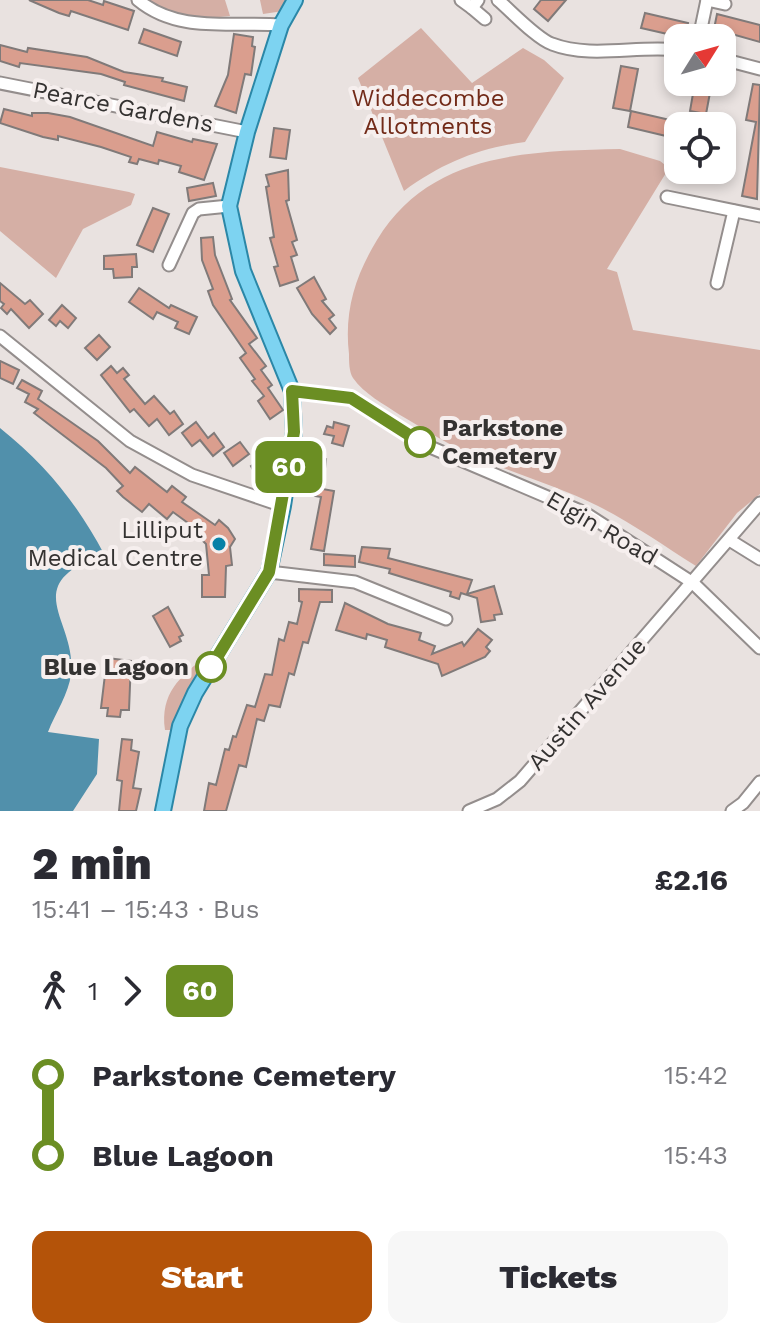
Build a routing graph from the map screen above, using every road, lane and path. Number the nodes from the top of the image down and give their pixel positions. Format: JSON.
{"nodes":[{"id":1,"x":138,"y":0,"type":"edge"},
{"id":2,"x":295,"y":0,"type":"edge"},
{"id":3,"x":461,"y":0,"type":"edge"},
{"id":4,"x":707,"y":0,"type":"edge"},
{"id":5,"x":502,"y":1,"type":"edge"},
{"id":6,"x":475,"y":4,"type":"edge"},
{"id":7,"x":725,"y":4,"type":"dead end"},
{"id":8,"x":485,"y":19,"type":"dead end"},
{"id":9,"x":702,"y":24,"type":"edge"},
{"id":10,"x":281,"y":25,"type":"junction"},
{"id":11,"x":664,"y":48,"type":"edge"},
{"id":12,"x":736,"y":63,"type":"edge"},
{"id":13,"x":760,"y":69,"type":"edge"},
{"id":14,"x":0,"y":83,"type":"edge"},
{"id":15,"x":247,"y":132,"type":"junction"},
{"id":16,"x":667,"y":197,"type":"dead end"},
{"id":17,"x":229,"y":206,"type":"junction"},
{"id":18,"x":734,"y":211,"type":"junction"},
{"id":19,"x":760,"y":216,"type":"edge"},
{"id":20,"x":169,"y":265,"type":"dead end"},
{"id":21,"x":717,"y":283,"type":"dead end"},
{"id":22,"x":0,"y":336,"type":"edge"},
{"id":23,"x":292,"y":391,"type":"junction"},
{"id":24,"x":760,"y":503,"type":"edge"},
{"id":25,"x":283,"y":506,"type":"junction"},
{"id":26,"x":731,"y":541,"type":"junction"},
{"id":27,"x":760,"y":559,"type":"edge"},
{"id":28,"x":269,"y":572,"type":"junction"},
{"id":29,"x":693,"y":583,"type":"junction"},
{"id":30,"x":446,"y":619,"type":"dead end"},
{"id":31,"x":760,"y":648,"type":"edge"},
{"id":32,"x":760,"y":782,"type":"edge"},
{"id":33,"x":163,"y":811,"type":"edge"},
{"id":34,"x":469,"y":811,"type":"edge"},
{"id":35,"x":732,"y":811,"type":"edge"}],
"edges":[{"from":1,"to":10,"type":"street"},
{"from":2,"to":10,"type":"main road"},
{"from":3,"to":6,"type":"street"},
{"from":4,"to":7,"type":"street"},
{"from":4,"to":9,"type":"street"},
{"from":5,"to":11,"type":"street"},
{"from":6,"to":8,"type":"street"},
{"from":10,"to":15,"type":"main road"},
{"from":12,"to":13,"type":"street"},
{"from":14,"to":15,"type":"street","name":"Pearce Gardens"},
{"from":15,"to":17,"type":"main road"},
{"from":16,"to":18,"type":"street"},
{"from":17,"to":20,"type":"street"},
{"from":17,"to":23,"type":"main road"},
{"from":18,"to":19,"type":"street"},
{"from":18,"to":21,"type":"street"},
{"from":22,"to":25,"type":"street"},
{"from":23,"to":25,"type":"main road"},
{"from":23,"to":29,"type":"street","name":"Elgin Road"},
{"from":24,"to":26,"type":"street","name":"Austin Avenue"},
{"from":25,"to":28,"type":"main road"},
{"from":26,"to":27,"type":"street"},
{"from":26,"to":29,"type":"street","name":"Austin Avenue"},
{"from":28,"to":30,"type":"street"},
{"from":28,"to":33,"type":"main road"},
{"from":29,"to":31,"type":"street","name":"Elgin Road"},
{"from":29,"to":34,"type":"street","name":"Austin Avenue"},
{"from":32,"to":35,"type":"street"}]}
